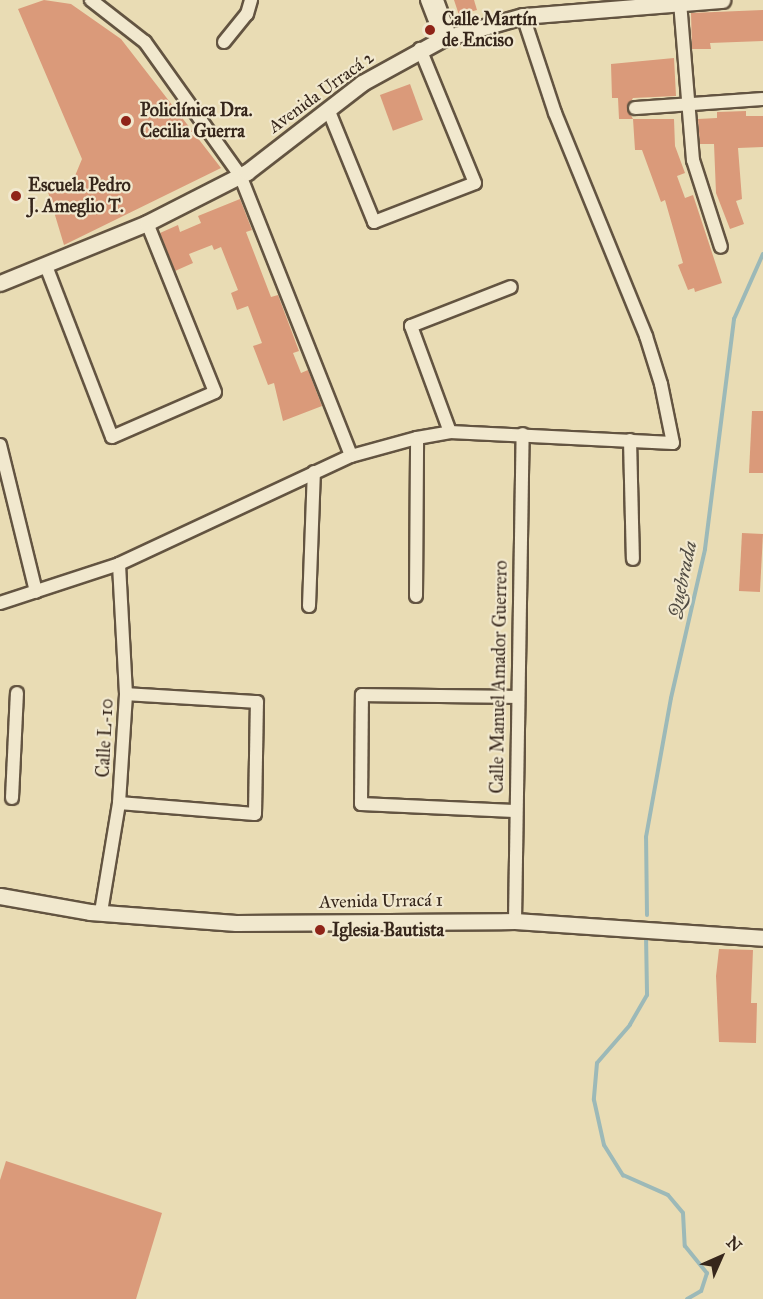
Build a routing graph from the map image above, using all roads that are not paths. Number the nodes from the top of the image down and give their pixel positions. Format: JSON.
{"nodes":[{"id":1,"x":91,"y":0,"type":"edge"},
{"id":2,"x":251,"y":0,"type":"edge"},
{"id":3,"x":427,"y":0,"type":"edge"},
{"id":4,"x":437,"y":0,"type":"edge"},
{"id":5,"x":722,"y":0,"type":"edge"},
{"id":6,"x":680,"y":2,"type":"junction"},
{"id":7,"x":522,"y":16,"type":"junction"},
{"id":8,"x":446,"y":38,"type":"junction"},
{"id":9,"x":224,"y":42,"type":"dead end"},
{"id":10,"x":420,"y":50,"type":"junction"},
{"id":11,"x":763,"y":99,"type":"edge"},
{"id":12,"x":686,"y":103,"type":"junction"},
{"id":13,"x":635,"y":108,"type":"dead end"},
{"id":14,"x":328,"y":109,"type":"junction"},
{"id":15,"x":240,"y":175,"type":"junction"},
{"id":16,"x":147,"y":223,"type":"junction"},
{"id":17,"x":721,"y":247,"type":"dead end"},
{"id":18,"x":46,"y":266,"type":"junction"},
{"id":19,"x":0,"y":283,"type":"edge"},
{"id":20,"x":511,"y":287,"type":"dead end"},
{"id":21,"x":450,"y":432,"type":"junction"},
{"id":22,"x":523,"y":434,"type":"junction"},
{"id":23,"x":417,"y":438,"type":"junction"},
{"id":24,"x":630,"y":440,"type":"junction"},
{"id":25,"x":0,"y":445,"type":"edge"},
{"id":26,"x":351,"y":456,"type":"junction"},
{"id":27,"x":314,"y":472,"type":"junction"},
{"id":28,"x":633,"y":559,"type":"dead end"},
{"id":29,"x":119,"y":564,"type":"junction"},
{"id":30,"x":36,"y":592,"type":"junction"},
{"id":31,"x":416,"y":596,"type":"dead end"},
{"id":32,"x":0,"y":603,"type":"edge"},
{"id":33,"x":309,"y":606,"type":"dead end"},
{"id":34,"x":17,"y":693,"type":"dead end"},
{"id":35,"x":126,"y":694,"type":"junction"},
{"id":36,"x":517,"y":697,"type":"junction"},
{"id":37,"x":7,"y":744,"type":"edge"},
{"id":38,"x":12,"y":798,"type":"dead end"},
{"id":39,"x":119,"y":803,"type":"junction"},
{"id":40,"x":514,"y":811,"type":"junction"},
{"id":41,"x":0,"y":896,"type":"edge"},
{"id":42,"x":101,"y":912,"type":"junction"},
{"id":43,"x":515,"y":921,"type":"junction"},
{"id":44,"x":763,"y":938,"type":"edge"}],
"edges":[{"from":1,"to":15,"type":"street"},
{"from":2,"to":9,"type":"street"},
{"from":3,"to":8,"type":"street"},
{"from":4,"to":8,"type":"street"},
{"from":5,"to":6,"type":"street","name":"Avenida Urracá 2"},
{"from":6,"to":7,"type":"street","name":"Avenida Urracá 2"},
{"from":6,"to":12,"type":"street"},
{"from":7,"to":8,"type":"street","name":"Avenida Urracá 2"},
{"from":7,"to":24,"type":"street"},
{"from":8,"to":10,"type":"street","name":"Avenida Urracá 2"},
{"from":10,"to":14,"type":"street","name":"Avenida Urracá 2"},
{"from":10,"to":14,"type":"street"},
{"from":11,"to":12,"type":"street"},
{"from":12,"to":13,"type":"street"},
{"from":12,"to":17,"type":"street"},
{"from":14,"to":15,"type":"street","name":"Avenida Urracá 2"},
{"from":15,"to":16,"type":"street","name":"Avenida Urracá 2"},
{"from":15,"to":26,"type":"street"},
{"from":16,"to":18,"type":"street","name":"Avenida Urracá 2"},
{"from":16,"to":18,"type":"street"},
{"from":18,"to":19,"type":"street","name":"Avenida Urracá 2"},
{"from":20,"to":21,"type":"street"},
{"from":21,"to":22,"type":"street"},
{"from":21,"to":23,"type":"street"},
{"from":22,"to":24,"type":"street"},
{"from":22,"to":36,"type":"street","name":"Calle Manuel Amador Guerrero"},
{"from":23,"to":26,"type":"street"},
{"from":23,"to":31,"type":"street"},
{"from":24,"to":28,"type":"street"},
{"from":25,"to":30,"type":"street"},
{"from":26,"to":27,"type":"street"},
{"from":27,"to":29,"type":"street"},
{"from":27,"to":33,"type":"street"},
{"from":29,"to":30,"type":"street"},
{"from":29,"to":35,"type":"street","name":"Calle L-10"},
{"from":30,"to":32,"type":"street"},
{"from":34,"to":37,"type":"street"},
{"from":35,"to":39,"type":"street","name":"Calle L-10"},
{"from":35,"to":39,"type":"street"},
{"from":36,"to":40,"type":"street","name":"Calle Manuel Amador Guerrero"},
{"from":36,"to":40,"type":"street"},
{"from":37,"to":38,"type":"street"},
{"from":39,"to":42,"type":"street","name":"Calle L-10"},
{"from":40,"to":43,"type":"street","name":"Calle Manuel Amador Guerrero"},
{"from":41,"to":42,"type":"street","name":"Avenida Urracá 1"},
{"from":42,"to":43,"type":"street","name":"Avenida Urracá 1"},
{"from":43,"to":44,"type":"street","name":"Avenida Urracá 1"}]}
